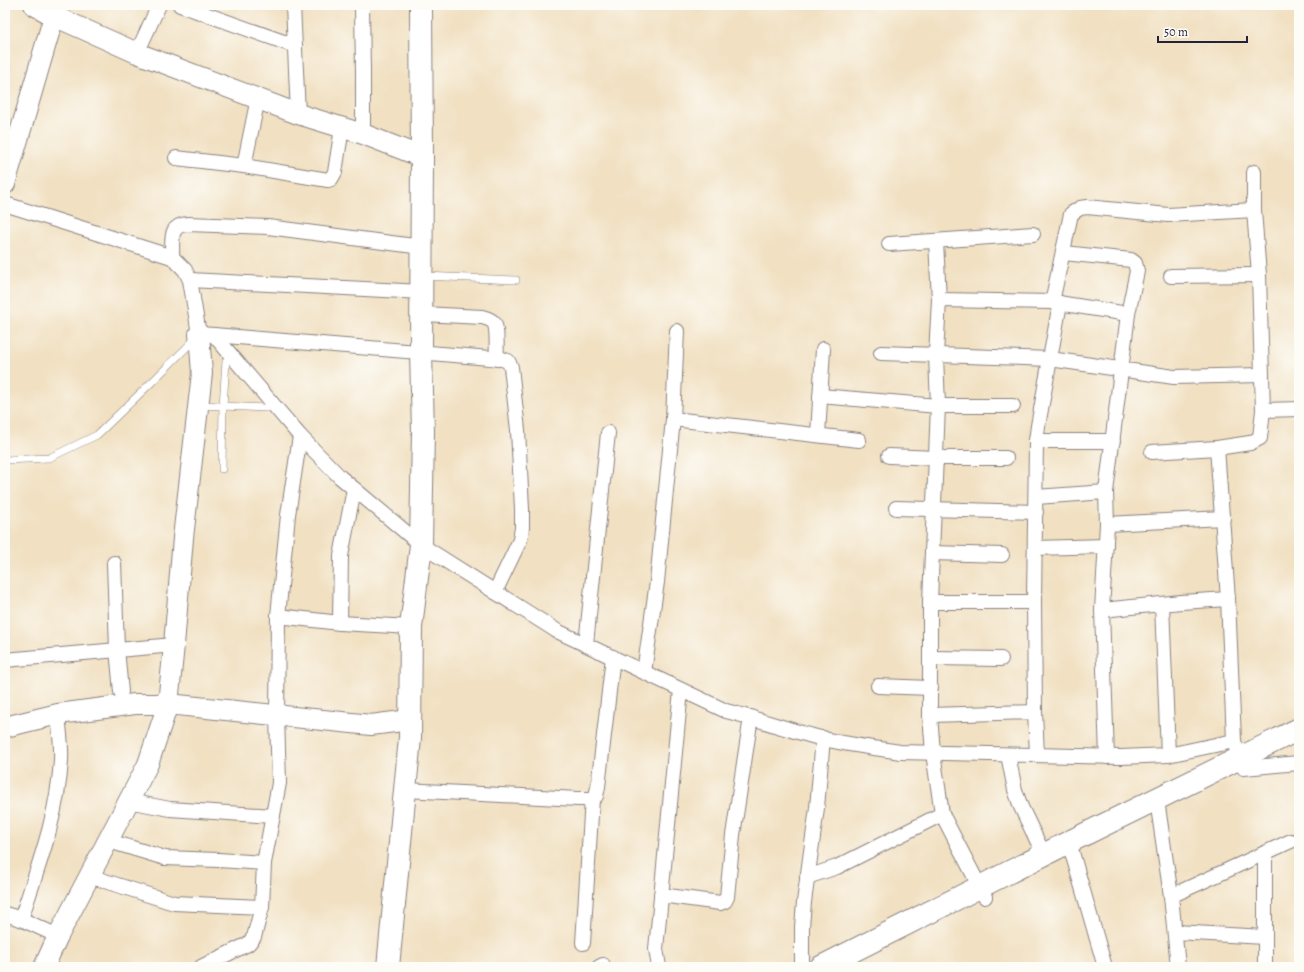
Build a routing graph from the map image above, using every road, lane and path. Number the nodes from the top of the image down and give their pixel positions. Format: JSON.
{"nodes":[{"id":1,"x":34,"y":5,"type":"edge"},
{"id":2,"x":159,"y":5,"type":"edge"},
{"id":3,"x":180,"y":5,"type":"edge"},
{"id":4,"x":293,"y":5,"type":"edge"},
{"id":5,"x":362,"y":5,"type":"edge"},
{"id":6,"x":421,"y":5,"type":"edge"},
{"id":7,"x":55,"y":10,"type":"edge"},
{"id":8,"x":295,"y":46,"type":"junction"},
{"id":9,"x":137,"y":53,"type":"junction"},
{"id":10,"x":258,"y":98,"type":"junction"},
{"id":11,"x":298,"y":114,"type":"junction"},
{"id":12,"x":342,"y":128,"type":"junction"},
{"id":13,"x":363,"y":134,"type":"junction"},
{"id":14,"x":422,"y":157,"type":"junction"},
{"id":15,"x":176,"y":158,"type":"dead end"},
{"id":16,"x":244,"y":166,"type":"junction"},
{"id":17,"x":1254,"y":172,"type":"dead end"},
{"id":18,"x":5,"y":184,"type":"edge"},
{"id":19,"x":5,"y":204,"type":"edge"},
{"id":20,"x":1254,"y":210,"type":"junction"},
{"id":21,"x":1033,"y":234,"type":"dead end"},
{"id":22,"x":936,"y":241,"type":"junction"},
{"id":23,"x":889,"y":244,"type":"dead end"},
{"id":24,"x":422,"y":247,"type":"junction"},
{"id":25,"x":1064,"y":253,"type":"junction"},
{"id":26,"x":172,"y":257,"type":"junction"},
{"id":27,"x":1258,"y":275,"type":"junction"},
{"id":28,"x":1171,"y":276,"type":"dead end"},
{"id":29,"x":190,"y":280,"type":"junction"},
{"id":30,"x":516,"y":280,"type":"dead end"},
{"id":31,"x":422,"y":294,"type":"junction"},
{"id":32,"x":939,"y":300,"type":"junction"},
{"id":33,"x":1056,"y":303,"type":"junction"},
{"id":34,"x":1128,"y":314,"type":"junction"},
{"id":35,"x":677,"y":331,"type":"dead end"},
{"id":36,"x":207,"y":335,"type":"junction"},
{"id":37,"x":823,"y":350,"type":"dead end"},
{"id":38,"x":421,"y":352,"type":"junction"},
{"id":39,"x":881,"y":353,"type":"dead end"},
{"id":40,"x":936,"y":355,"type":"junction"},
{"id":41,"x":497,"y":359,"type":"junction"},
{"id":42,"x":1050,"y":359,"type":"junction"},
{"id":43,"x":226,"y":361,"type":"dead end"},
{"id":44,"x":1122,"y":370,"type":"junction"},
{"id":45,"x":1261,"y":375,"type":"junction"},
{"id":46,"x":820,"y":396,"type":"junction"},
{"id":47,"x":199,"y":405,"type":"junction"},
{"id":48,"x":223,"y":406,"type":"junction"},
{"id":49,"x":938,"y":406,"type":"junction"},
{"id":50,"x":1013,"y":406,"type":"dead end"},
{"id":51,"x":266,"y":408,"type":"dead end"},
{"id":52,"x":1299,"y":409,"type":"edge"},
{"id":53,"x":1263,"y":410,"type":"junction"},
{"id":54,"x":673,"y":419,"type":"junction"},
{"id":55,"x":608,"y":433,"type":"dead end"},
{"id":56,"x":818,"y":435,"type":"junction"},
{"id":57,"x":300,"y":436,"type":"junction"},
{"id":58,"x":859,"y":440,"type":"dead end"},
{"id":59,"x":1036,"y":441,"type":"junction"},
{"id":60,"x":1113,"y":441,"type":"junction"},
{"id":61,"x":1217,"y":448,"type":"junction"},
{"id":62,"x":1152,"y":452,"type":"dead end"},
{"id":63,"x":890,"y":456,"type":"dead end"},
{"id":64,"x":936,"y":458,"type":"junction"},
{"id":65,"x":1006,"y":458,"type":"dead end"},
{"id":66,"x":5,"y":460,"type":"edge"},
{"id":67,"x":222,"y":469,"type":"dead end"},
{"id":68,"x":354,"y":489,"type":"junction"},
{"id":69,"x":1106,"y":492,"type":"junction"},
{"id":70,"x":1036,"y":497,"type":"junction"},
{"id":71,"x":896,"y":508,"type":"dead end"},
{"id":72,"x":934,"y":510,"type":"junction"},
{"id":73,"x":1036,"y":512,"type":"junction"},
{"id":74,"x":1222,"y":518,"type":"junction"},
{"id":75,"x":1107,"y":524,"type":"junction"},
{"id":76,"x":421,"y":545,"type":"junction"},
{"id":77,"x":1106,"y":546,"type":"junction"},
{"id":78,"x":1035,"y":548,"type":"junction"},
{"id":79,"x":932,"y":553,"type":"junction"},
{"id":80,"x":1002,"y":555,"type":"dead end"},
{"id":81,"x":114,"y":563,"type":"dead end"},
{"id":82,"x":495,"y":592,"type":"junction"},
{"id":83,"x":1228,"y":599,"type":"junction"},
{"id":84,"x":930,"y":602,"type":"junction"},
{"id":85,"x":1034,"y":602,"type":"junction"},
{"id":86,"x":1162,"y":604,"type":"junction"},
{"id":87,"x":1102,"y":610,"type":"junction"},
{"id":88,"x":278,"y":616,"type":"junction"},
{"id":89,"x":340,"y":623,"type":"junction"},
{"id":90,"x":411,"y":627,"type":"junction"},
{"id":91,"x":586,"y":644,"type":"junction"},
{"id":92,"x":174,"y":645,"type":"junction"},
{"id":93,"x":117,"y":649,"type":"junction"},
{"id":94,"x":613,"y":657,"type":"junction"},
{"id":95,"x":931,"y":658,"type":"junction"},
{"id":96,"x":1001,"y":659,"type":"dead end"},
{"id":97,"x":5,"y":660,"type":"edge"},
{"id":98,"x":644,"y":672,"type":"junction"},
{"id":99,"x":878,"y":686,"type":"dead end"},
{"id":100,"x":930,"y":688,"type":"junction"},
{"id":101,"x":681,"y":690,"type":"junction"},
{"id":102,"x":122,"y":692,"type":"dead end"},
{"id":103,"x":168,"y":704,"type":"junction"},
{"id":104,"x":1035,"y":712,"type":"junction"},
{"id":105,"x":58,"y":714,"type":"junction"},
{"id":106,"x":930,"y":715,"type":"junction"},
{"id":107,"x":277,"y":716,"type":"junction"},
{"id":108,"x":751,"y":717,"type":"junction"},
{"id":109,"x":410,"y":720,"type":"junction"},
{"id":110,"x":5,"y":727,"type":"edge"},
{"id":111,"x":1299,"y":729,"type":"edge"},
{"id":112,"x":823,"y":738,"type":"junction"},
{"id":113,"x":1299,"y":741,"type":"edge"},
{"id":114,"x":933,"y":753,"type":"junction"},
{"id":115,"x":1008,"y":754,"type":"junction"},
{"id":116,"x":1037,"y":755,"type":"junction"},
{"id":117,"x":1168,"y":755,"type":"junction"},
{"id":118,"x":1239,"y":756,"type":"junction"},
{"id":119,"x":1107,"y":757,"type":"junction"},
{"id":120,"x":1299,"y":763,"type":"edge"},
{"id":121,"x":405,"y":790,"type":"junction"},
{"id":122,"x":592,"y":799,"type":"junction"},
{"id":123,"x":128,"y":801,"type":"junction"},
{"id":124,"x":1158,"y":805,"type":"junction"},
{"id":125,"x":942,"y":814,"type":"junction"},
{"id":126,"x":273,"y":816,"type":"junction"},
{"id":127,"x":109,"y":840,"type":"junction"},
{"id":128,"x":1291,"y":841,"type":"dead end"},
{"id":129,"x":1071,"y":848,"type":"junction"},
{"id":130,"x":1265,"y":853,"type":"junction"},
{"id":131,"x":1044,"y":855,"type":"junction"},
{"id":132,"x":264,"y":863,"type":"junction"},
{"id":133,"x":90,"y":876,"type":"junction"},
{"id":134,"x":807,"y":877,"type":"junction"},
{"id":135,"x":983,"y":892,"type":"junction"},
{"id":136,"x":661,"y":895,"type":"junction"},
{"id":137,"x":1171,"y":896,"type":"junction"},
{"id":138,"x":262,"y":908,"type":"junction"},
{"id":139,"x":5,"y":914,"type":"edge"},
{"id":140,"x":21,"y":919,"type":"junction"},
{"id":141,"x":1175,"y":932,"type":"junction"},
{"id":142,"x":58,"y":936,"type":"junction"},
{"id":143,"x":1265,"y":937,"type":"junction"},
{"id":144,"x":583,"y":943,"type":"dead end"},
{"id":145,"x":835,"y":965,"type":"edge"},
{"id":146,"x":44,"y":967,"type":"edge"},
{"id":147,"x":201,"y":967,"type":"edge"},
{"id":148,"x":388,"y":967,"type":"edge"},
{"id":149,"x":659,"y":967,"type":"edge"},
{"id":150,"x":802,"y":967,"type":"edge"},
{"id":151,"x":1105,"y":967,"type":"edge"},
{"id":152,"x":1178,"y":967,"type":"edge"},
{"id":153,"x":1265,"y":967,"type":"edge"}],
"edges":[{"from":1,"to":7,"type":"street"},
{"from":2,"to":9,"type":"street"},
{"from":3,"to":8,"type":"street"},
{"from":4,"to":8,"type":"street"},
{"from":5,"to":13,"type":"street"},
{"from":6,"to":14,"type":"highway"},
{"from":7,"to":9,"type":"street"},
{"from":7,"to":18,"type":"street"},
{"from":8,"to":11,"type":"street"},
{"from":9,"to":10,"type":"street"},
{"from":10,"to":11,"type":"street"},
{"from":10,"to":16,"type":"street"},
{"from":11,"to":12,"type":"street"},
{"from":12,"to":13,"type":"street"},
{"from":12,"to":16,"type":"street"},
{"from":13,"to":14,"type":"street"},
{"from":14,"to":24,"type":"highway"},
{"from":15,"to":16,"type":"street"},
{"from":17,"to":20,"type":"street"},
{"from":19,"to":26,"type":"street"},
{"from":20,"to":25,"type":"street"},
{"from":20,"to":27,"type":"street"},
{"from":21,"to":22,"type":"street"},
{"from":22,"to":23,"type":"street"},
{"from":22,"to":32,"type":"street"},
{"from":24,"to":26,"type":"street"},
{"from":24,"to":31,"type":"highway"},
{"from":25,"to":33,"type":"street"},
{"from":25,"to":34,"type":"street"},
{"from":26,"to":29,"type":"street"},
{"from":27,"to":28,"type":"street"},
{"from":27,"to":45,"type":"street"},
{"from":29,"to":31,"type":"street"},
{"from":29,"to":36,"type":"street"},
{"from":30,"to":31,"type":"lane"},
{"from":31,"to":38,"type":"highway"},
{"from":31,"to":41,"type":"street"},
{"from":32,"to":33,"type":"street"},
{"from":32,"to":40,"type":"street"},
{"from":33,"to":34,"type":"street"},
{"from":33,"to":42,"type":"street"},
{"from":34,"to":44,"type":"street"},
{"from":35,"to":54,"type":"street"},
{"from":36,"to":38,"type":"street"},
{"from":36,"to":47,"type":"street"},
{"from":36,"to":57,"type":"street"},
{"from":36,"to":66,"type":"lane"},
{"from":37,"to":46,"type":"street"},
{"from":38,"to":41,"type":"street"},
{"from":38,"to":76,"type":"highway"},
{"from":39,"to":40,"type":"street"},
{"from":40,"to":42,"type":"street"},
{"from":40,"to":49,"type":"street"},
{"from":41,"to":82,"type":"street"},
{"from":42,"to":44,"type":"street"},
{"from":42,"to":59,"type":"street"},
{"from":43,"to":48,"type":"lane"},
{"from":44,"to":45,"type":"street"},
{"from":44,"to":60,"type":"street"},
{"from":45,"to":53,"type":"street"},
{"from":46,"to":49,"type":"street"},
{"from":46,"to":56,"type":"street"},
{"from":47,"to":48,"type":"lane"},
{"from":47,"to":92,"type":"street"},
{"from":48,"to":51,"type":"lane"},
{"from":48,"to":67,"type":"lane"},
{"from":49,"to":50,"type":"street"},
{"from":49,"to":64,"type":"street"},
{"from":52,"to":53,"type":"street"},
{"from":53,"to":61,"type":"street"},
{"from":54,"to":56,"type":"street"},
{"from":54,"to":98,"type":"street"},
{"from":55,"to":91,"type":"street"},
{"from":56,"to":58,"type":"street"},
{"from":57,"to":68,"type":"street"},
{"from":57,"to":88,"type":"street"},
{"from":59,"to":60,"type":"street"},
{"from":59,"to":70,"type":"street"},
{"from":60,"to":69,"type":"street"},
{"from":61,"to":62,"type":"street"},
{"from":61,"to":74,"type":"street"},
{"from":63,"to":64,"type":"street"},
{"from":64,"to":65,"type":"street"},
{"from":64,"to":72,"type":"street"},
{"from":68,"to":76,"type":"street"},
{"from":68,"to":89,"type":"street"},
{"from":69,"to":70,"type":"street"},
{"from":69,"to":75,"type":"street"},
{"from":70,"to":73,"type":"street"},
{"from":71,"to":72,"type":"street"},
{"from":72,"to":73,"type":"street"},
{"from":72,"to":79,"type":"street"},
{"from":73,"to":78,"type":"street"},
{"from":74,"to":75,"type":"street"},
{"from":74,"to":83,"type":"street"},
{"from":75,"to":77,"type":"street"},
{"from":76,"to":82,"type":"street"},
{"from":76,"to":90,"type":"highway"},
{"from":77,"to":78,"type":"street"},
{"from":77,"to":87,"type":"street"},
{"from":78,"to":85,"type":"street"},
{"from":79,"to":80,"type":"street"},
{"from":79,"to":84,"type":"street"},
{"from":81,"to":93,"type":"street"},
{"from":82,"to":91,"type":"street"},
{"from":83,"to":86,"type":"street"},
{"from":83,"to":118,"type":"street"},
{"from":84,"to":85,"type":"street"},
{"from":84,"to":95,"type":"street"},
{"from":85,"to":104,"type":"street"},
{"from":86,"to":87,"type":"street"},
{"from":86,"to":117,"type":"street"},
{"from":87,"to":119,"type":"street"},
{"from":88,"to":89,"type":"street"},
{"from":88,"to":107,"type":"street"},
{"from":89,"to":90,"type":"street"},
{"from":90,"to":109,"type":"highway"},
{"from":91,"to":94,"type":"street"},
{"from":92,"to":93,"type":"street"},
{"from":92,"to":103,"type":"street"},
{"from":93,"to":97,"type":"street"},
{"from":93,"to":102,"type":"street"},
{"from":94,"to":98,"type":"street"},
{"from":94,"to":122,"type":"street"},
{"from":95,"to":96,"type":"street"},
{"from":95,"to":100,"type":"street"},
{"from":98,"to":101,"type":"street"},
{"from":99,"to":100,"type":"street"},
{"from":100,"to":106,"type":"street"},
{"from":101,"to":108,"type":"street"},
{"from":101,"to":136,"type":"street"},
{"from":103,"to":105,"type":"street"},
{"from":103,"to":107,"type":"street"},
{"from":103,"to":123,"type":"street"},
{"from":104,"to":106,"type":"street"},
{"from":104,"to":116,"type":"street"},
{"from":105,"to":110,"type":"street"},
{"from":105,"to":140,"type":"street"},
{"from":106,"to":114,"type":"street"},
{"from":107,"to":109,"type":"street"},
{"from":107,"to":126,"type":"street"},
{"from":108,"to":112,"type":"street"},
{"from":108,"to":136,"type":"street"},
{"from":109,"to":121,"type":"highway"},
{"from":111,"to":118,"type":"highway"},
{"from":112,"to":114,"type":"street"},
{"from":112,"to":134,"type":"street"},
{"from":113,"to":118,"type":"highway"},
{"from":114,"to":115,"type":"street"},
{"from":114,"to":125,"type":"street"},
{"from":115,"to":116,"type":"street"},
{"from":115,"to":131,"type":"street"},
{"from":116,"to":119,"type":"street"},
{"from":117,"to":118,"type":"street"},
{"from":117,"to":119,"type":"street"},
{"from":118,"to":120,"type":"street"},
{"from":118,"to":124,"type":"highway"},
{"from":121,"to":122,"type":"street"},
{"from":121,"to":148,"type":"highway"},
{"from":122,"to":144,"type":"street"},
{"from":123,"to":126,"type":"street"},
{"from":123,"to":127,"type":"street"},
{"from":124,"to":129,"type":"highway"},
{"from":124,"to":137,"type":"street"},
{"from":125,"to":134,"type":"street"},
{"from":125,"to":135,"type":"street"},
{"from":126,"to":132,"type":"street"},
{"from":127,"to":132,"type":"street"},
{"from":127,"to":133,"type":"street"},
{"from":128,"to":130,"type":"street"},
{"from":129,"to":131,"type":"highway"},
{"from":129,"to":135,"type":"highway"},
{"from":129,"to":151,"type":"street"},
{"from":130,"to":137,"type":"street"},
{"from":130,"to":143,"type":"street"},
{"from":131,"to":135,"type":"highway"},
{"from":132,"to":138,"type":"street"},
{"from":133,"to":138,"type":"street"},
{"from":133,"to":142,"type":"street"},
{"from":134,"to":150,"type":"street"},
{"from":135,"to":145,"type":"highway"},
{"from":136,"to":149,"type":"street"},
{"from":137,"to":141,"type":"street"},
{"from":138,"to":147,"type":"street"},
{"from":139,"to":140,"type":"street"},
{"from":140,"to":142,"type":"street"},
{"from":141,"to":143,"type":"street"},
{"from":141,"to":152,"type":"street"},
{"from":142,"to":146,"type":"street"},
{"from":143,"to":153,"type":"street"}]}
